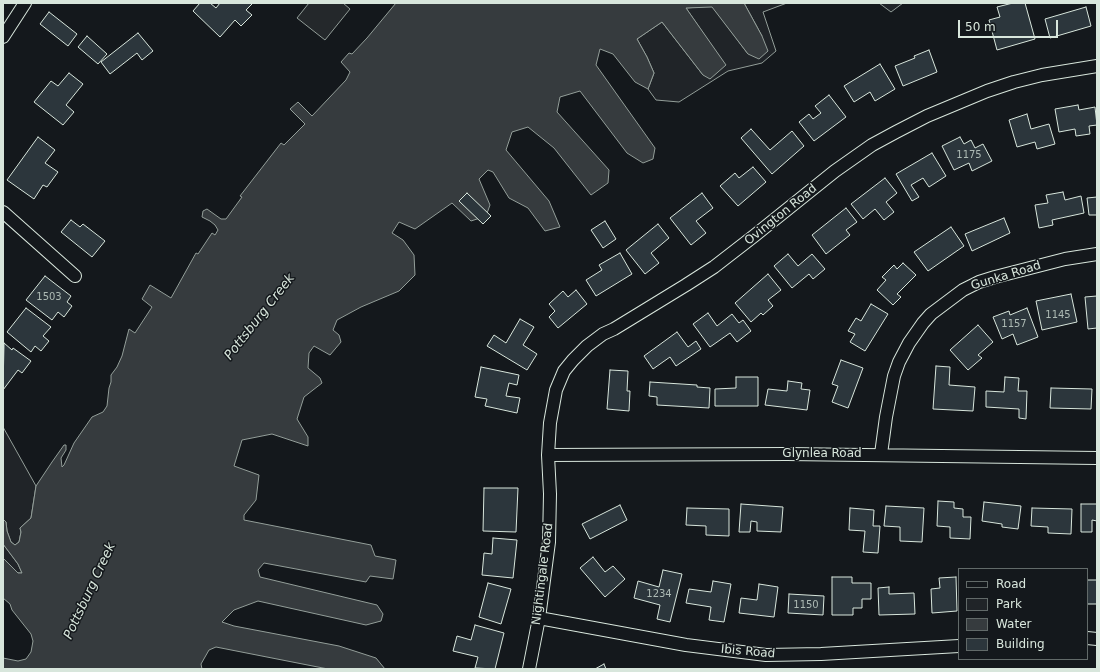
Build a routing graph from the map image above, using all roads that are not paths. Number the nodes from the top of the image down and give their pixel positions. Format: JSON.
{"nodes":[{"id":1,"x":25,"y":3,"type":"edge"},
{"id":2,"x":3,"y":37,"type":"edge"},
{"id":3,"x":1097,"y":66,"type":"edge"},
{"id":4,"x":3,"y":212,"type":"edge"},
{"id":5,"x":1097,"y":254,"type":"edge"},
{"id":6,"x":75,"y":276,"type":"dead end"},
{"id":7,"x":881,"y":454,"type":"junction"},
{"id":8,"x":548,"y":455,"type":"junction"},
{"id":9,"x":1097,"y":458,"type":"edge"},
{"id":10,"x":539,"y":618,"type":"junction"},
{"id":11,"x":958,"y":646,"type":"edge"},
{"id":12,"x":529,"y":669,"type":"edge"}],
"edges":[{"from":1,"to":2,"type":"street"},
{"from":3,"to":8,"type":"street","name":"Ovington Road"},
{"from":4,"to":6,"type":"street"},
{"from":5,"to":7,"type":"street","name":"Gunka Road"},
{"from":7,"to":8,"type":"street","name":"Glynlea Road"},
{"from":7,"to":9,"type":"street","name":"Glynlea Road"},
{"from":8,"to":10,"type":"street","name":"Nightingale Road"},
{"from":10,"to":11,"type":"street","name":"Ibis Road"},
{"from":10,"to":12,"type":"street","name":"Nightingale Road"}]}
